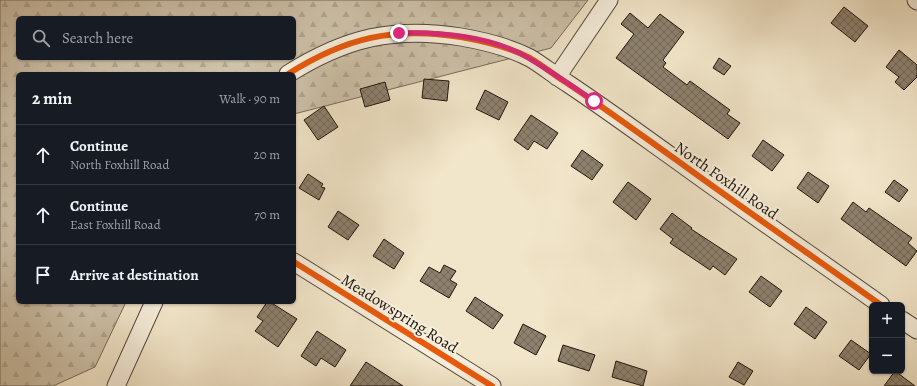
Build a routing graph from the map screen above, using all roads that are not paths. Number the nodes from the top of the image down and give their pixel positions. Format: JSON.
{"nodes":[{"id":1,"x":609,"y":0,"type":"edge"},
{"id":2,"x":291,"y":72,"type":"edge"},
{"id":3,"x":557,"y":76,"type":"junction"},
{"id":4,"x":296,"y":263,"type":"edge"},
{"id":5,"x":877,"y":302,"type":"edge"},
{"id":6,"x":153,"y":304,"type":"edge"},
{"id":7,"x":905,"y":322,"type":"edge"},
{"id":8,"x":917,"y":330,"type":"edge"},
{"id":9,"x":116,"y":386,"type":"edge"},
{"id":10,"x":492,"y":386,"type":"edge"}],
"edges":[{"from":1,"to":3,"type":"street"},
{"from":2,"to":3,"type":"street","name":"North Foxhill Road"},
{"from":3,"to":5,"type":"street","name":"North Foxhill Road"},
{"from":4,"to":10,"type":"street","name":"Meadowspring Road"},
{"from":6,"to":9,"type":"street"},
{"from":7,"to":8,"type":"street"}]}
